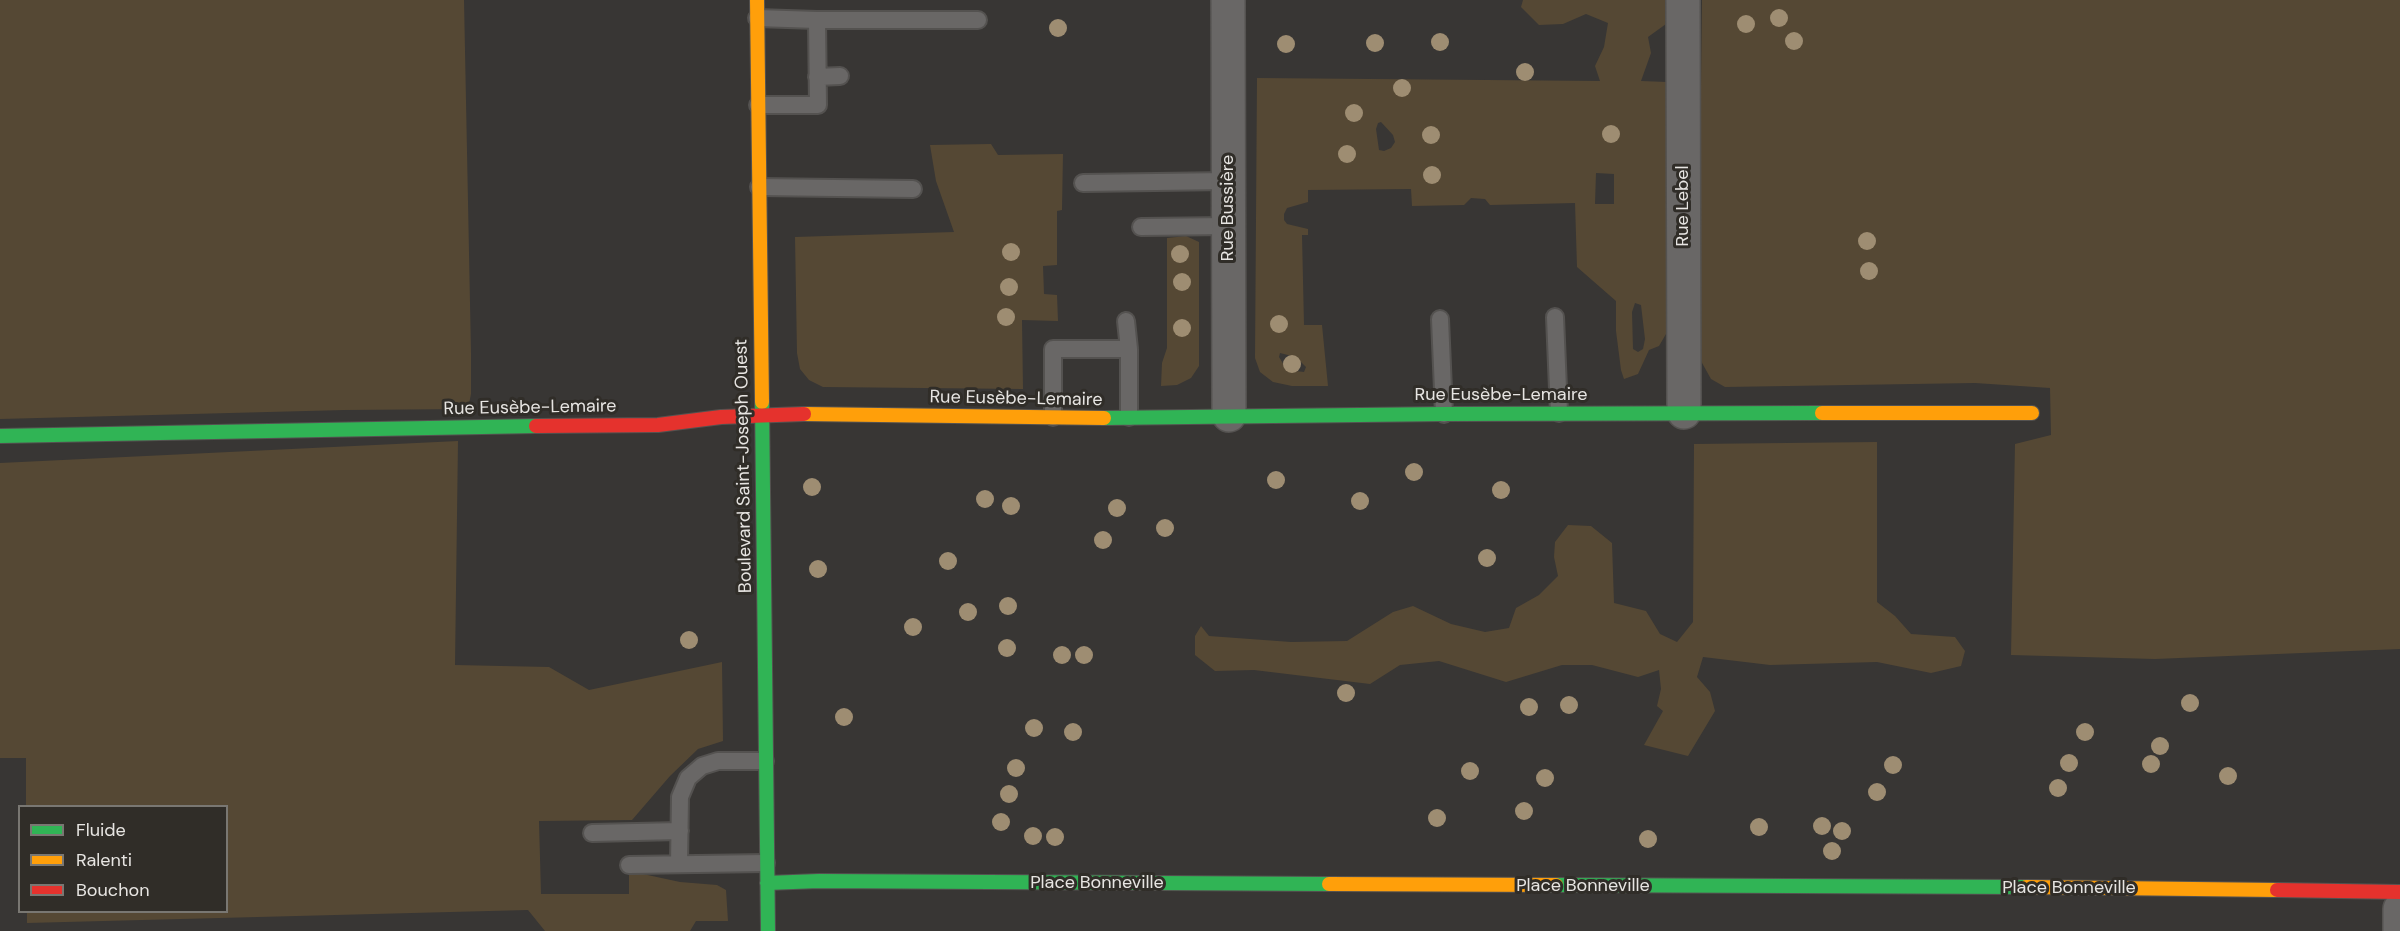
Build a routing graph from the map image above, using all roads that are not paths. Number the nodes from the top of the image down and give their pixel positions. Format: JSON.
{"nodes":[{"id":1,"x":757,"y":0,"type":"edge"},
{"id":2,"x":1228,"y":0,"type":"edge"},
{"id":3,"x":1683,"y":0,"type":"edge"},
{"id":4,"x":758,"y":18,"type":"junction"},
{"id":5,"x":818,"y":20,"type":"junction"},
{"id":6,"x":978,"y":20,"type":"dead end"},
{"id":7,"x":840,"y":76,"type":"dead end"},
{"id":8,"x":817,"y":77,"type":"junction"},
{"id":9,"x":758,"y":105,"type":"junction"},
{"id":10,"x":1228,"y":181,"type":"junction"},
{"id":11,"x":1083,"y":183,"type":"dead end"},
{"id":12,"x":759,"y":188,"type":"junction"},
{"id":13,"x":913,"y":189,"type":"dead end"},
{"id":14,"x":1228,"y":226,"type":"junction"},
{"id":15,"x":1141,"y":227,"type":"dead end"},
{"id":16,"x":1555,"y":317,"type":"dead end"},
{"id":17,"x":1440,"y":319,"type":"dead end"},
{"id":18,"x":1126,"y":321,"type":"dead end"},
{"id":19,"x":1129,"y":349,"type":"junction"},
{"id":20,"x":1684,"y":412,"type":"junction"},
{"id":21,"x":1559,"y":413,"type":"junction"},
{"id":22,"x":2032,"y":413,"type":"dead end"},
{"id":23,"x":1444,"y":414,"type":"junction"},
{"id":24,"x":762,"y":415,"type":"junction"},
{"id":25,"x":1229,"y":415,"type":"junction"},
{"id":26,"x":1053,"y":417,"type":"junction"},
{"id":27,"x":1129,"y":417,"type":"junction"},
{"id":28,"x":0,"y":436,"type":"edge"},
{"id":29,"x":765,"y":761,"type":"junction"},
{"id":30,"x":680,"y":831,"type":"junction"},
{"id":31,"x":592,"y":833,"type":"dead end"},
{"id":32,"x":766,"y":863,"type":"junction"},
{"id":33,"x":679,"y":864,"type":"junction"},
{"id":34,"x":629,"y":865,"type":"dead end"},
{"id":35,"x":767,"y":883,"type":"junction"},
{"id":36,"x":2400,"y":892,"type":"edge"},
{"id":37,"x":2400,"y":909,"type":"edge"},
{"id":38,"x":768,"y":931,"type":"edge"},
{"id":39,"x":2400,"y":931,"type":"edge"}],
"edges":[{"from":1,"to":4,"type":"street","name":"Boulevard Saint-Joseph Ouest"},
{"from":2,"to":10,"type":"street","name":"Rue Bussière"},
{"from":3,"to":20,"type":"street","name":"Rue Lebel"},
{"from":4,"to":5,"type":"lane"},
{"from":4,"to":9,"type":"street","name":"Boulevard Saint-Joseph Ouest"},
{"from":5,"to":6,"type":"lane"},
{"from":5,"to":8,"type":"lane"},
{"from":7,"to":8,"type":"lane"},
{"from":8,"to":9,"type":"lane"},
{"from":9,"to":12,"type":"street","name":"Boulevard Saint-Joseph Ouest"},
{"from":10,"to":11,"type":"lane"},
{"from":10,"to":14,"type":"street","name":"Rue Bussière"},
{"from":12,"to":13,"type":"lane"},
{"from":12,"to":24,"type":"street","name":"Boulevard Saint-Joseph Ouest"},
{"from":14,"to":15,"type":"lane"},
{"from":14,"to":25,"type":"street","name":"Rue Bussière"},
{"from":16,"to":21,"type":"lane"},
{"from":17,"to":23,"type":"lane"},
{"from":18,"to":19,"type":"lane"},
{"from":19,"to":26,"type":"lane"},
{"from":19,"to":27,"type":"lane"},
{"from":20,"to":21,"type":"street","name":"Rue Eusèbe-Lemaire"},
{"from":20,"to":22,"type":"street","name":"Rue Eusèbe-Lemaire"},
{"from":21,"to":23,"type":"street","name":"Rue Eusèbe-Lemaire"},
{"from":23,"to":25,"type":"street","name":"Rue Eusèbe-Lemaire"},
{"from":24,"to":26,"type":"street","name":"Rue Eusèbe-Lemaire"},
{"from":24,"to":28,"type":"street","name":"Rue Eusèbe-Lemaire"},
{"from":24,"to":29,"type":"street","name":"Boulevard Saint-Joseph Ouest"},
{"from":25,"to":27,"type":"street","name":"Rue Eusèbe-Lemaire"},
{"from":26,"to":27,"type":"street","name":"Rue Eusèbe-Lemaire"},
{"from":29,"to":30,"type":"lane"},
{"from":29,"to":32,"type":"street","name":"Boulevard Saint-Joseph Ouest"},
{"from":30,"to":31,"type":"lane"},
{"from":30,"to":33,"type":"lane"},
{"from":32,"to":33,"type":"lane"},
{"from":32,"to":35,"type":"street","name":"Boulevard Saint-Joseph Ouest"},
{"from":33,"to":34,"type":"lane"},
{"from":35,"to":36,"type":"street","name":"Place Bonneville"},
{"from":35,"to":38,"type":"street","name":"Boulevard Saint-Joseph Ouest"},
{"from":37,"to":39,"type":"street"}]}
